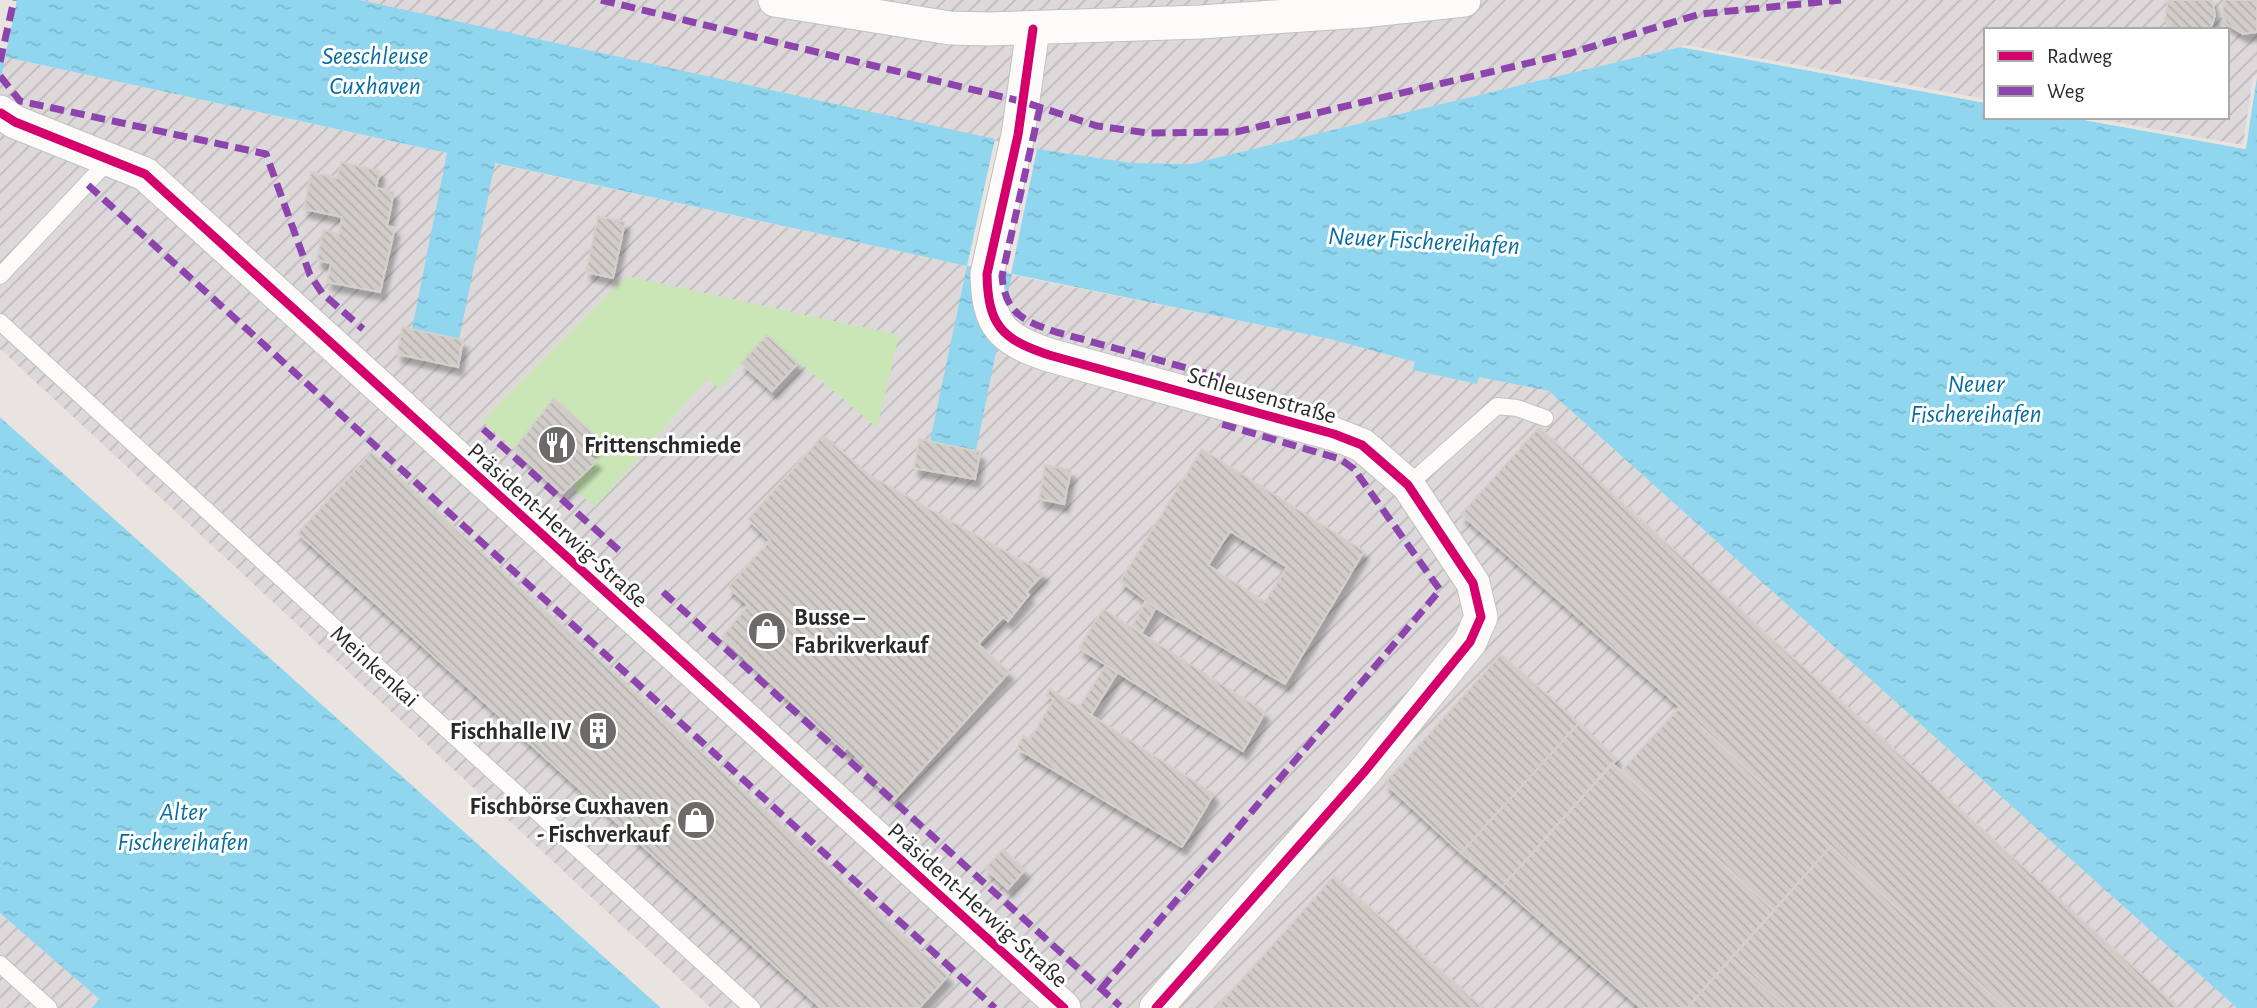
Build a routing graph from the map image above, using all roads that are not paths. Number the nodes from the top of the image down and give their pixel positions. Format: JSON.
{"nodes":[{"id":1,"x":775,"y":0,"type":"edge"},
{"id":2,"x":1464,"y":0,"type":"edge"},
{"id":3,"x":1033,"y":29,"type":"junction"},
{"id":4,"x":0,"y":113,"type":"edge"},
{"id":5,"x":110,"y":159,"type":"junction"},
{"id":6,"x":0,"y":275,"type":"edge"},
{"id":7,"x":0,"y":323,"type":"edge"},
{"id":8,"x":1545,"y":418,"type":"dead end"},
{"id":9,"x":1408,"y":485,"type":"junction"},
{"id":10,"x":0,"y":964,"type":"edge"},
{"id":11,"x":48,"y":1008,"type":"edge"},
{"id":12,"x":752,"y":1008,"type":"edge"},
{"id":13,"x":1063,"y":1008,"type":"edge"},
{"id":14,"x":1156,"y":1008,"type":"edge"}],
"edges":[{"from":1,"to":3,"type":"street"},
{"from":2,"to":3,"type":"street"},
{"from":3,"to":9,"type":"street","name":"Schleusenstraße"},
{"from":4,"to":5,"type":"street","name":"Präsident-Herwig-Straße"},
{"from":5,"to":6,"type":"lane"},
{"from":5,"to":13,"type":"street","name":"Präsident-Herwig-Straße"},
{"from":7,"to":12,"type":"lane","name":"Meinkenkai"},
{"from":8,"to":9,"type":"lane"},
{"from":9,"to":14,"type":"street","name":"Schleusenstraße"},
{"from":10,"to":11,"type":"lane"}]}
